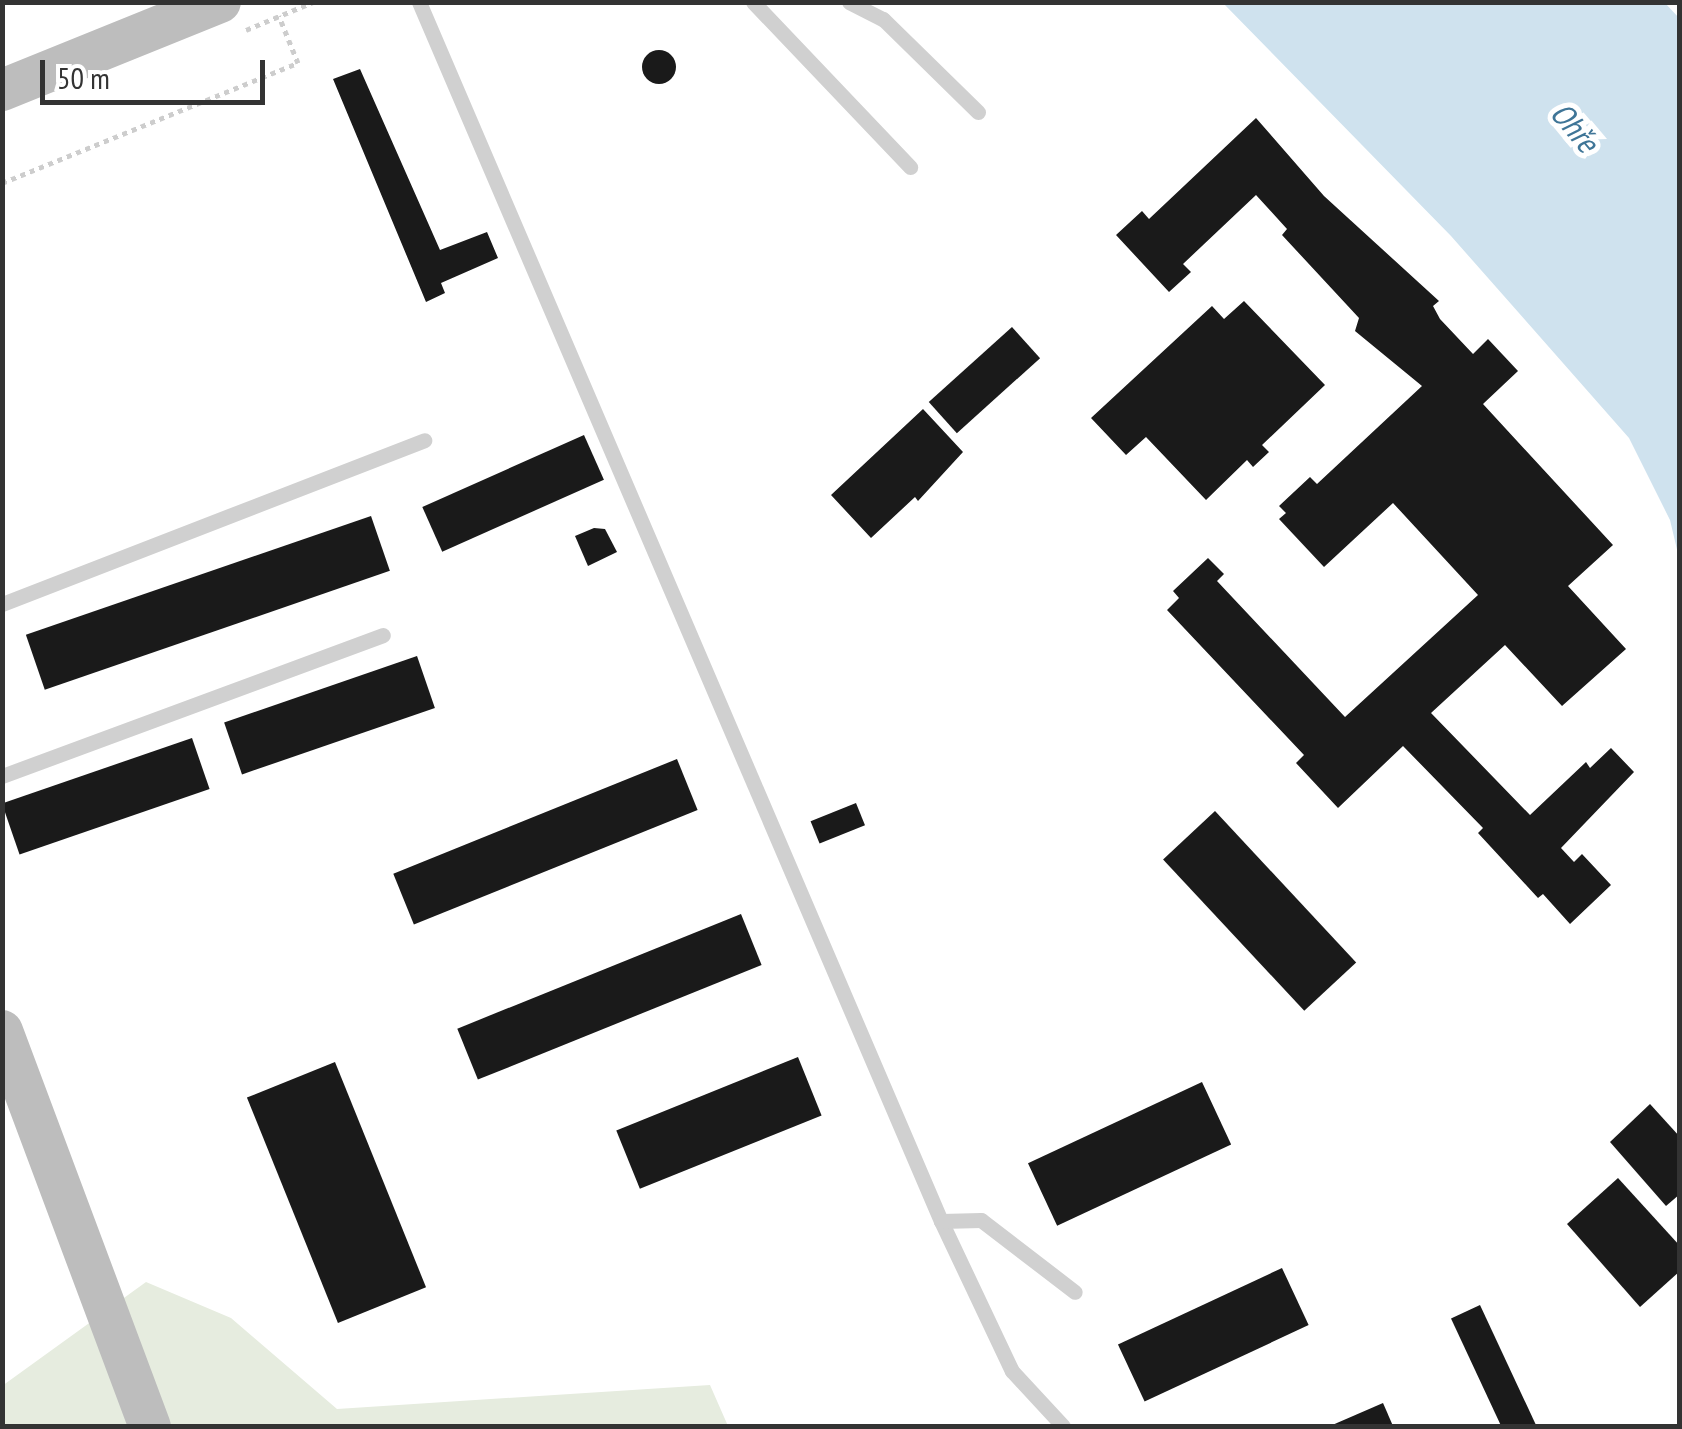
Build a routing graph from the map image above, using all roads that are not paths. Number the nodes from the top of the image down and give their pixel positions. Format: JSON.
{"nodes":[{"id":1,"x":220,"y":2,"type":"edge"},
{"id":2,"x":419,"y":2,"type":"edge"},
{"id":3,"x":753,"y":2,"type":"edge"},
{"id":4,"x":849,"y":2,"type":"edge"},
{"id":5,"x":2,"y":90,"type":"edge"},
{"id":6,"x":978,"y":112,"type":"dead end"},
{"id":7,"x":910,"y":166,"type":"dead end"},
{"id":8,"x":424,"y":440,"type":"dead end"},
{"id":9,"x":2,"y":604,"type":"edge"},
{"id":10,"x":382,"y":635,"type":"dead end"},
{"id":11,"x":2,"y":776,"type":"edge"},
{"id":12,"x":2,"y":1031,"type":"edge"},
{"id":13,"x":941,"y":1221,"type":"junction"},
{"id":14,"x":1076,"y":1292,"type":"dead end"},
{"id":15,"x":150,"y":1426,"type":"edge"},
{"id":16,"x":1063,"y":1426,"type":"edge"}],
"edges":[{"from":1,"to":5,"type":"street"},
{"from":2,"to":13,"type":"lane"},
{"from":3,"to":7,"type":"lane"},
{"from":4,"to":6,"type":"lane"},
{"from":8,"to":9,"type":"lane"},
{"from":10,"to":11,"type":"lane"},
{"from":12,"to":15,"type":"street"},
{"from":13,"to":14,"type":"lane"},
{"from":13,"to":16,"type":"lane"}]}
